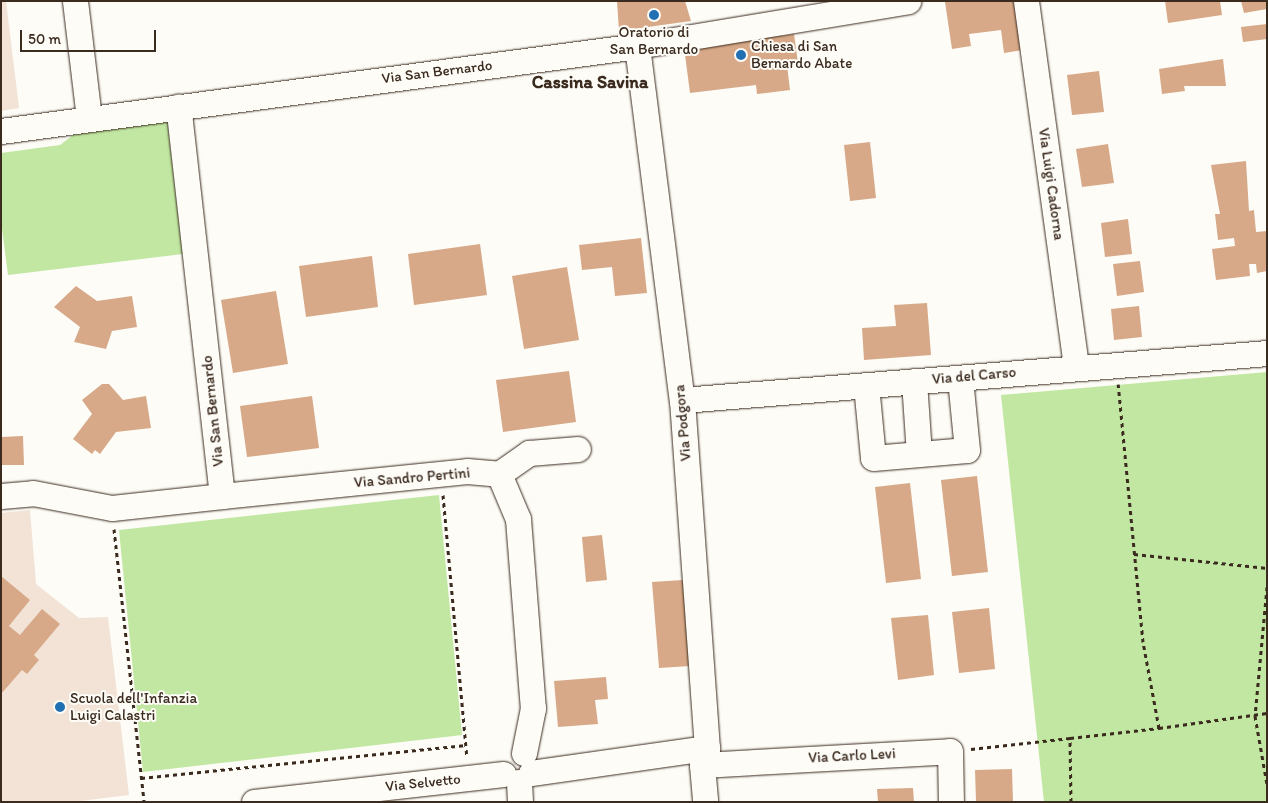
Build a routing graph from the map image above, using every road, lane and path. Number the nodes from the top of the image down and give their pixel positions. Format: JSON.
{"nodes":[{"id":1,"x":75,"y":1,"type":"edge"},
{"id":2,"x":908,"y":1,"type":"edge"},
{"id":3,"x":1026,"y":1,"type":"edge"},
{"id":4,"x":834,"y":7,"type":"edge"},
{"id":5,"x":637,"y":46,"type":"junction"},
{"id":6,"x":178,"y":106,"type":"junction"},
{"id":7,"x":88,"y":119,"type":"junction"},
{"id":8,"x":1,"y":131,"type":"edge"},
{"id":9,"x":1267,"y":353,"type":"edge"},
{"id":10,"x":1116,"y":366,"type":"junction"},
{"id":11,"x":1076,"y":367,"type":"junction"},
{"id":12,"x":960,"y":378,"type":"junction"},
{"id":13,"x":914,"y":381,"type":"junction"},
{"id":14,"x":866,"y":385,"type":"junction"},
{"id":15,"x":682,"y":400,"type":"junction"},
{"id":16,"x":578,"y":450,"type":"dead end"},
{"id":17,"x":919,"y":454,"type":"junction"},
{"id":18,"x":441,"y":474,"type":"junction"},
{"id":19,"x":499,"y":474,"type":"junction"},
{"id":20,"x":1,"y":496,"type":"edge"},
{"id":21,"x":222,"y":496,"type":"junction"},
{"id":22,"x":112,"y":508,"type":"junction"},
{"id":23,"x":1134,"y":554,"type":"junction"},
{"id":24,"x":1267,"y":568,"type":"edge"},
{"id":25,"x":1267,"y":587,"type":"edge"},
{"id":26,"x":1267,"y":714,"type":"edge"},
{"id":27,"x":1254,"y":716,"type":"junction"},
{"id":28,"x":1159,"y":728,"type":"junction"},
{"id":29,"x":1070,"y":738,"type":"junction"},
{"id":30,"x":466,"y":745,"type":"junction"},
{"id":31,"x":950,"y":751,"type":"junction"},
{"id":32,"x":705,"y":757,"type":"junction"},
{"id":33,"x":519,"y":777,"type":"edge"},
{"id":34,"x":141,"y":778,"type":"junction"},
{"id":35,"x":469,"y":778,"type":"junction"},
{"id":36,"x":1267,"y":784,"type":"edge"},
{"id":37,"x":336,"y":797,"type":"edge"},
{"id":38,"x":144,"y":802,"type":"edge"},
{"id":39,"x":254,"y":802,"type":"edge"},
{"id":40,"x":705,"y":802,"type":"edge"},
{"id":41,"x":951,"y":802,"type":"edge"},
{"id":42,"x":1071,"y":802,"type":"edge"}],
"edges":[{"from":1,"to":7,"type":"street"},
{"from":2,"to":4,"type":"street","name":"Via San Bernardo"},
{"from":3,"to":11,"type":"street","name":"Via Luigi Cadorna"},
{"from":4,"to":5,"type":"street","name":"Via San Bernardo"},
{"from":5,"to":6,"type":"street","name":"Via San Bernardo"},
{"from":5,"to":15,"type":"street","name":"Via Podgora"},
{"from":6,"to":7,"type":"street","name":"Via San Bernardo"},
{"from":6,"to":21,"type":"street","name":"Via San Bernardo"},
{"from":7,"to":8,"type":"street","name":"Via San Bernardo"},
{"from":9,"to":10,"type":"street","name":"Via del Carso"},
{"from":10,"to":11,"type":"street","name":"Via del Carso"},
{"from":10,"to":23,"type":"path"},
{"from":11,"to":12,"type":"street","name":"Via del Carso"},
{"from":12,"to":13,"type":"street","name":"Via del Carso"},
{"from":12,"to":17,"type":"street"},
{"from":13,"to":14,"type":"street","name":"Via del Carso"},
{"from":13,"to":17,"type":"street"},
{"from":14,"to":15,"type":"street","name":"Via del Carso"},
{"from":14,"to":17,"type":"street"},
{"from":15,"to":32,"type":"street","name":"Via Podgora"},
{"from":16,"to":19,"type":"street"},
{"from":18,"to":19,"type":"street","name":"Via Sandro Pertini"},
{"from":18,"to":21,"type":"street","name":"Via Sandro Pertini"},
{"from":18,"to":30,"type":"path"},
{"from":19,"to":33,"type":"street"},
{"from":20,"to":22,"type":"street"},
{"from":21,"to":22,"type":"street"},
{"from":22,"to":34,"type":"path"},
{"from":23,"to":24,"type":"path"},
{"from":23,"to":28,"type":"path"},
{"from":25,"to":27,"type":"path"},
{"from":26,"to":27,"type":"path"},
{"from":27,"to":28,"type":"path"},
{"from":27,"to":36,"type":"path"},
{"from":28,"to":29,"type":"path"},
{"from":29,"to":31,"type":"path"},
{"from":29,"to":42,"type":"path"},
{"from":30,"to":34,"type":"path"},
{"from":30,"to":35,"type":"path"},
{"from":31,"to":32,"type":"street","name":"Via Carlo Levi"},
{"from":31,"to":41,"type":"street"},
{"from":32,"to":33,"type":"street","name":"Via Selvetto"},
{"from":32,"to":40,"type":"street","name":"Via Podgora"},
{"from":33,"to":35,"type":"street","name":"Via Selvetto"},
{"from":34,"to":38,"type":"path"},
{"from":35,"to":37,"type":"street","name":"Via Selvetto"},
{"from":37,"to":39,"type":"street","name":"Via Selvetto"}]}
